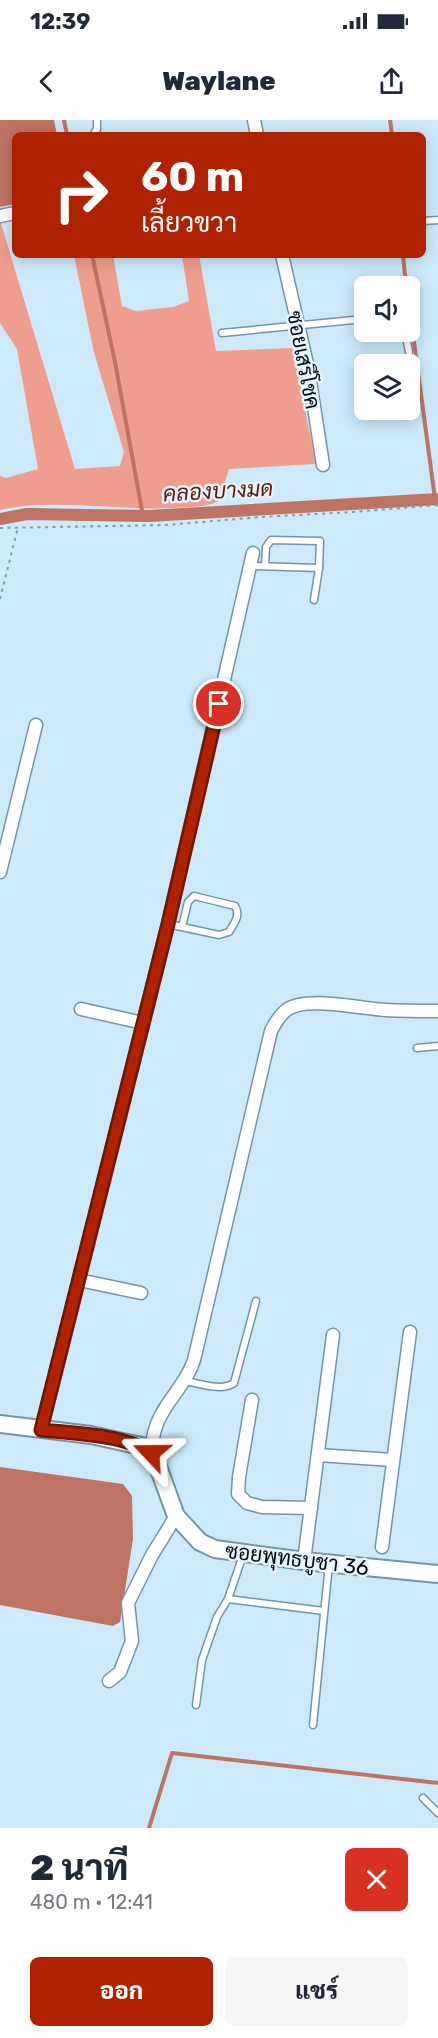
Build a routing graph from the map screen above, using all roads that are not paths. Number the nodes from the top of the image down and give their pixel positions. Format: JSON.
{"nodes":[{"id":1,"x":283,"y":258,"type":"edge"},
{"id":2,"x":354,"y":320,"type":"edge"},
{"id":3,"x":299,"y":326,"type":"junction"},
{"id":4,"x":222,"y":333,"type":"dead end"},
{"id":5,"x":407,"y":342,"type":"edge"},
{"id":6,"x":409,"y":352,"type":"dead end"},
{"id":7,"x":323,"y":465,"type":"dead end"},
{"id":8,"x":253,"y":553,"type":"dead end"},
{"id":9,"x":250,"y":566,"type":"junction"},
{"id":10,"x":265,"y":566,"type":"junction"},
{"id":11,"x":319,"y":568,"type":"junction"},
{"id":12,"x":314,"y":600,"type":"dead end"},
{"id":13,"x":36,"y":724,"type":"dead end"},
{"id":14,"x":0,"y":872,"type":"edge"},
{"id":15,"x":168,"y":924,"type":"junction"},
{"id":16,"x":182,"y":927,"type":"junction"},
{"id":17,"x":81,"y":1009,"type":"dead end"},
{"id":18,"x":438,"y":1011,"type":"edge"},
{"id":19,"x":143,"y":1023,"type":"junction"},
{"id":20,"x":438,"y":1046,"type":"edge"},
{"id":21,"x":417,"y":1048,"type":"dead end"},
{"id":22,"x":79,"y":1280,"type":"junction"},
{"id":23,"x":141,"y":1293,"type":"dead end"},
{"id":24,"x":256,"y":1301,"type":"dead end"},
{"id":25,"x":410,"y":1332,"type":"dead end"},
{"id":26,"x":333,"y":1335,"type":"dead end"},
{"id":27,"x":185,"y":1381,"type":"junction"},
{"id":28,"x":252,"y":1400,"type":"dead end"},
{"id":29,"x":0,"y":1424,"type":"edge"},
{"id":30,"x":41,"y":1430,"type":"junction"},
{"id":31,"x":151,"y":1453,"type":"junction"},
{"id":32,"x":318,"y":1455,"type":"junction"},
{"id":33,"x":393,"y":1460,"type":"junction"},
{"id":34,"x":311,"y":1508,"type":"junction"},
{"id":35,"x":176,"y":1516,"type":"junction"},
{"id":36,"x":382,"y":1547,"type":"dead end"},
{"id":37,"x":244,"y":1553,"type":"junction"},
{"id":38,"x":304,"y":1561,"type":"junction"},
{"id":39,"x":329,"y":1563,"type":"junction"},
{"id":40,"x":438,"y":1574,"type":"edge"},
{"id":41,"x":228,"y":1599,"type":"junction"},
{"id":42,"x":324,"y":1611,"type":"junction"},
{"id":43,"x":109,"y":1681,"type":"dead end"},
{"id":44,"x":196,"y":1705,"type":"dead end"},
{"id":45,"x":313,"y":1725,"type":"dead end"},
{"id":46,"x":423,"y":1798,"type":"dead end"},
{"id":47,"x":438,"y":1813,"type":"edge"}],
"edges":[{"from":1,"to":3,"type":"street","name":"ซอยเสรีโชค"},
{"from":2,"to":3,"type":"lane"},
{"from":3,"to":4,"type":"lane"},
{"from":3,"to":7,"type":"street","name":"ซอยเสรีโชค"},
{"from":5,"to":6,"type":"lane"},
{"from":8,"to":9,"type":"street"},
{"from":9,"to":10,"type":"lane"},
{"from":9,"to":15,"type":"street"},
{"from":10,"to":11,"type":"lane"},
{"from":10,"to":11,"type":"lane"},
{"from":11,"to":12,"type":"lane"},
{"from":13,"to":14,"type":"street"},
{"from":15,"to":16,"type":"lane"},
{"from":15,"to":19,"type":"street"},
{"from":16,"to":16,"type":"lane"},
{"from":17,"to":19,"type":"street"},
{"from":18,"to":27,"type":"street"},
{"from":19,"to":22,"type":"street"},
{"from":20,"to":21,"type":"lane"},
{"from":22,"to":23,"type":"street"},
{"from":22,"to":30,"type":"street"},
{"from":24,"to":27,"type":"lane"},
{"from":25,"to":33,"type":"street"},
{"from":26,"to":32,"type":"street"},
{"from":27,"to":31,"type":"street"},
{"from":28,"to":34,"type":"street"},
{"from":29,"to":30,"type":"street"},
{"from":30,"to":31,"type":"street"},
{"from":31,"to":35,"type":"street","name":"ซอยพุทธบูชา 36"},
{"from":32,"to":33,"type":"street"},
{"from":32,"to":34,"type":"street"},
{"from":33,"to":36,"type":"street"},
{"from":34,"to":38,"type":"street"},
{"from":35,"to":37,"type":"street","name":"ซอยพุทธบูชา 36"},
{"from":35,"to":43,"type":"street"},
{"from":37,"to":38,"type":"street","name":"ซอยพุทธบูชา 36"},
{"from":37,"to":41,"type":"lane"},
{"from":38,"to":39,"type":"street","name":"ซอยพุทธบูชา 36"},
{"from":39,"to":40,"type":"street","name":"ซอยพุทธบูชา 36"},
{"from":39,"to":42,"type":"lane"},
{"from":41,"to":42,"type":"lane"},
{"from":41,"to":44,"type":"lane"},
{"from":42,"to":45,"type":"lane"},
{"from":46,"to":47,"type":"lane"}]}
